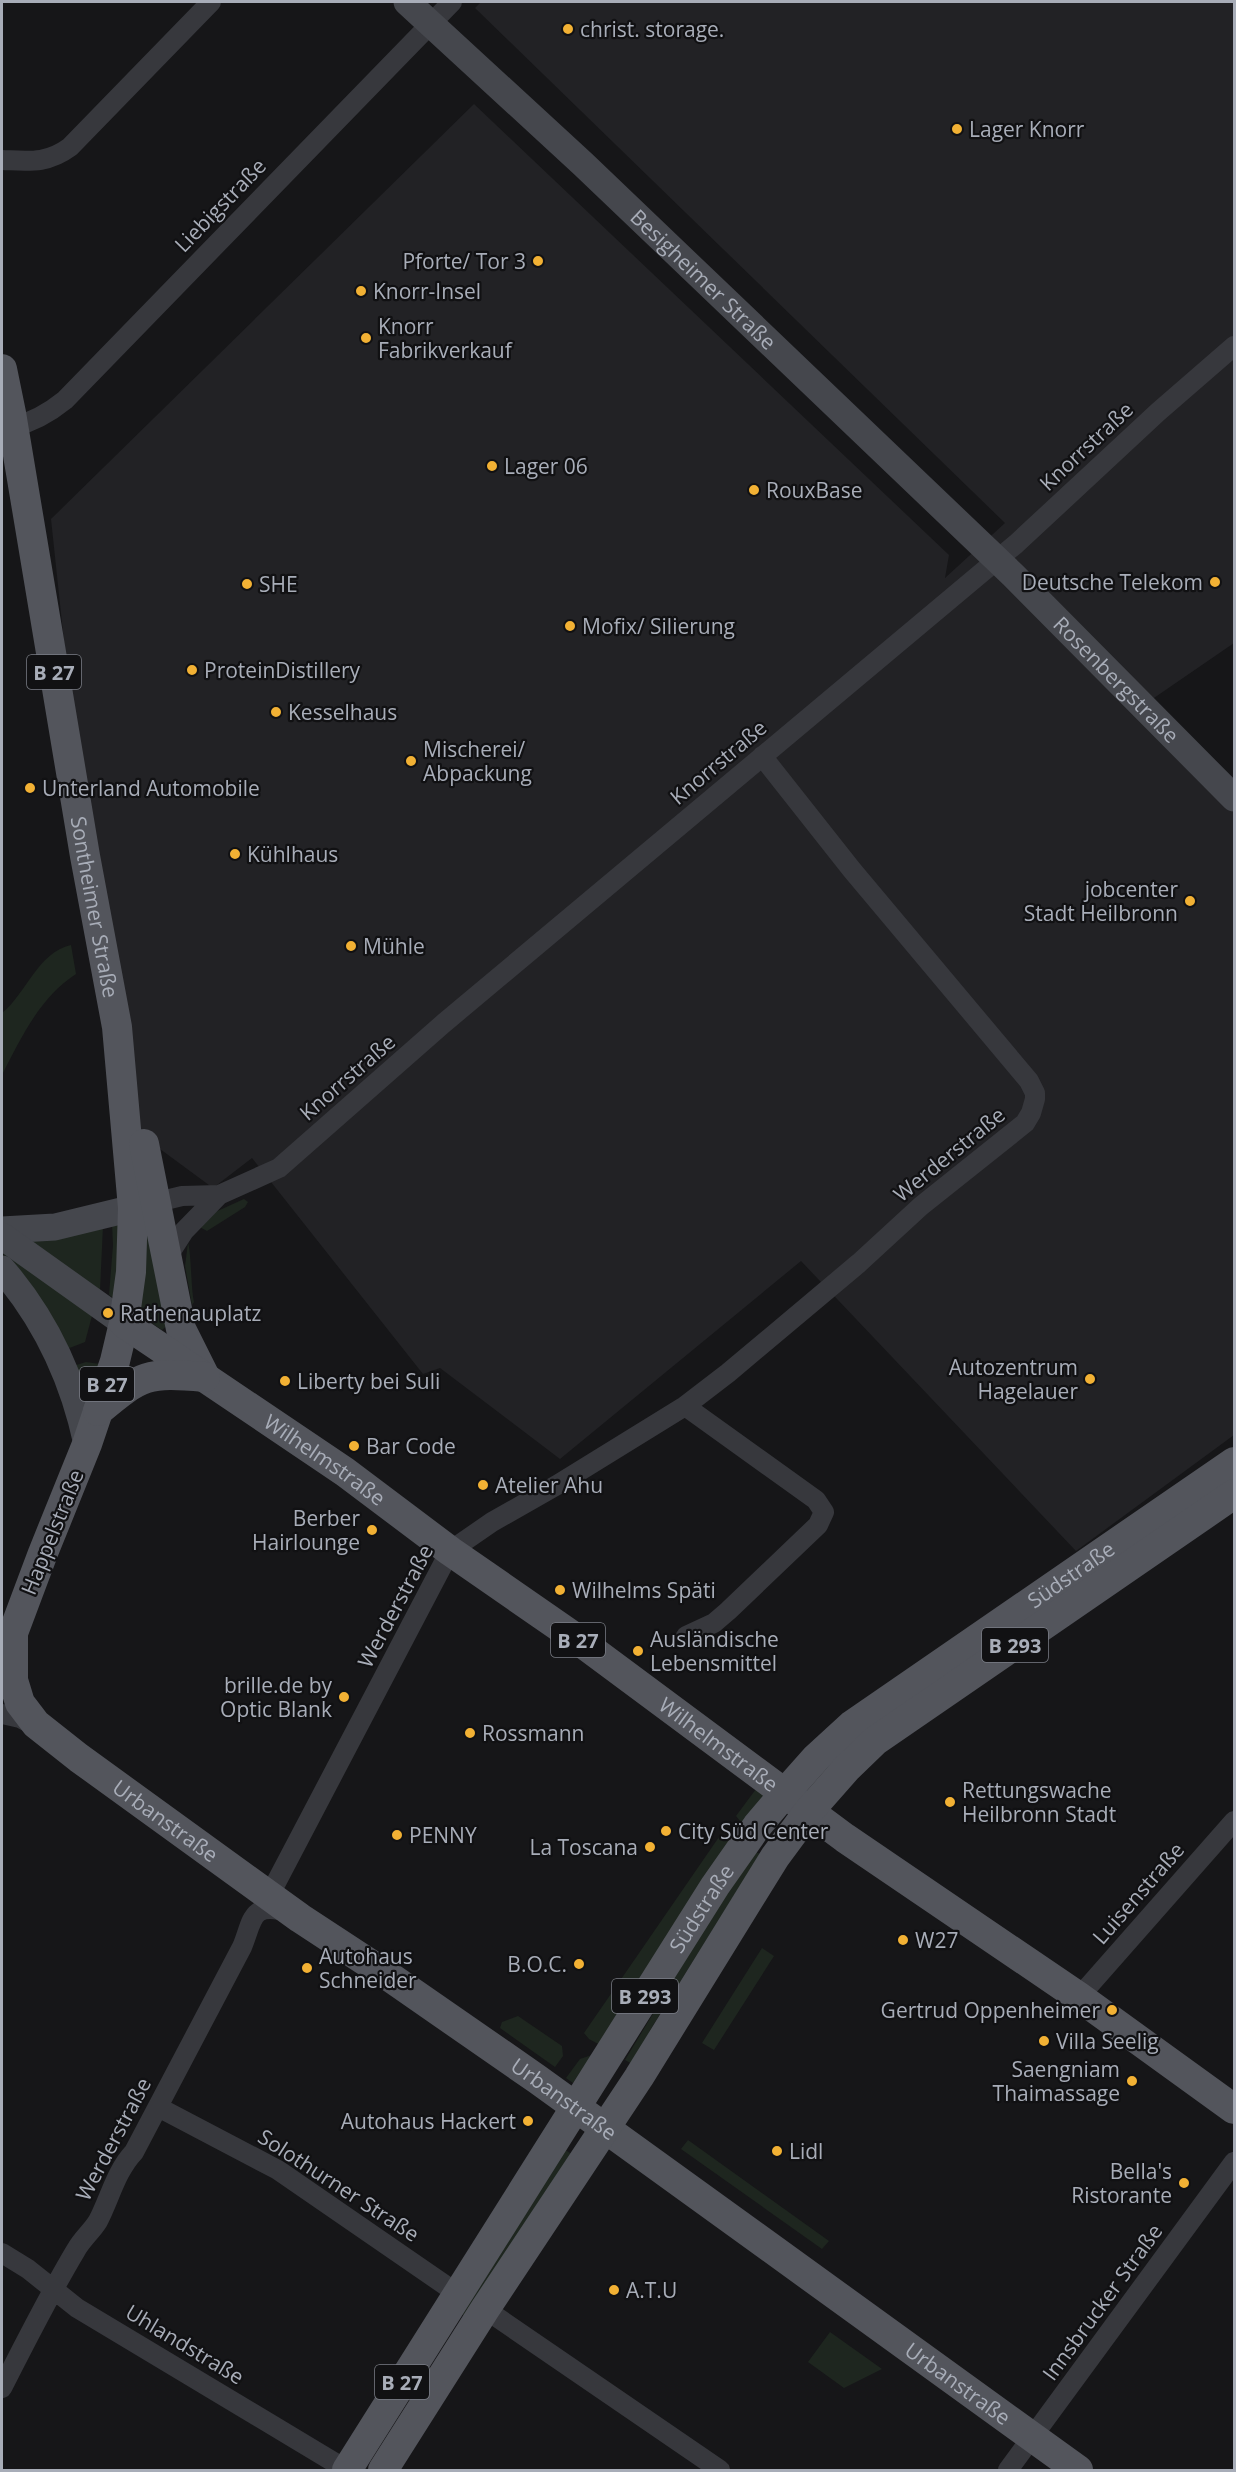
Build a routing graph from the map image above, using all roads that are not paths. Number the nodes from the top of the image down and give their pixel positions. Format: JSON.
{"nodes":[{"id":1,"x":211,"y":2,"type":"edge"},
{"id":2,"x":407,"y":2,"type":"edge"},
{"id":3,"x":452,"y":2,"type":"edge"},
{"id":4,"x":430,"y":23,"type":"junction"},
{"id":5,"x":2,"y":160,"type":"edge"},
{"id":6,"x":1234,"y":346,"type":"edge"},
{"id":7,"x":2,"y":369,"type":"edge"},
{"id":8,"x":8,"y":418,"type":"edge"},
{"id":9,"x":997,"y":560,"type":"junction"},
{"id":10,"x":762,"y":756,"type":"junction"},
{"id":11,"x":1234,"y":798,"type":"edge"},
{"id":12,"x":219,"y":1195,"type":"junction"},
{"id":13,"x":144,"y":1205,"type":"junction"},
{"id":14,"x":2,"y":1230,"type":"edge"},
{"id":15,"x":2,"y":1236,"type":"edge"},
{"id":16,"x":166,"y":1259,"type":"junction"},
{"id":17,"x":2,"y":1269,"type":"edge"},
{"id":18,"x":124,"y":1323,"type":"junction"},
{"id":19,"x":205,"y":1377,"type":"junction"},
{"id":20,"x":685,"y":1406,"type":"junction"},
{"id":21,"x":98,"y":1412,"type":"junction"},
{"id":22,"x":87,"y":1444,"type":"junction"},
{"id":23,"x":1234,"y":1462,"type":"edge"},
{"id":24,"x":1234,"y":1494,"type":"edge"},
{"id":25,"x":450,"y":1551,"type":"junction"},
{"id":26,"x":686,"y":1636,"type":"dead end"},
{"id":27,"x":11,"y":1656,"type":"junction"},
{"id":28,"x":2,"y":1685,"type":"edge"},
{"id":29,"x":2,"y":1714,"type":"edge"},
{"id":30,"x":47,"y":1733,"type":"junction"},
{"id":31,"x":784,"y":1794,"type":"junction"},
{"id":32,"x":809,"y":1811,"type":"junction"},
{"id":33,"x":1234,"y":1821,"type":"edge"},
{"id":34,"x":265,"y":1903,"type":"junction"},
{"id":35,"x":1079,"y":1997,"type":"junction"},
{"id":36,"x":158,"y":2107,"type":"junction"},
{"id":37,"x":576,"y":2107,"type":"junction"},
{"id":38,"x":1234,"y":2109,"type":"edge"},
{"id":39,"x":604,"y":2128,"type":"junction"},
{"id":40,"x":1234,"y":2162,"type":"edge"},
{"id":41,"x":2,"y":2253,"type":"edge"},
{"id":42,"x":54,"y":2290,"type":"junction"},
{"id":43,"x":453,"y":2290,"type":"junction"},
{"id":44,"x":485,"y":2308,"type":"junction"},
{"id":45,"x":2,"y":2388,"type":"edge"},
{"id":46,"x":1032,"y":2437,"type":"junction"},
{"id":47,"x":347,"y":2470,"type":"edge"},
{"id":48,"x":383,"y":2470,"type":"edge"},
{"id":49,"x":720,"y":2470,"type":"edge"},
{"id":50,"x":1008,"y":2470,"type":"edge"},
{"id":51,"x":1078,"y":2470,"type":"edge"}],
"edges":[{"from":1,"to":5,"type":"street"},
{"from":2,"to":4,"type":"street","name":"Besigheimer Straße"},
{"from":3,"to":4,"type":"street","name":"Liebigstraße"},
{"from":4,"to":8,"type":"street","name":"Liebigstraße"},
{"from":4,"to":9,"type":"street","name":"Besigheimer Straße"},
{"from":6,"to":9,"type":"street","name":"Knorrstraße"},
{"from":7,"to":8,"type":"main road","name":"Sontheimer Straße","number":"B 27"},
{"from":8,"to":13,"type":"main road","name":"Sontheimer Straße","number":"B 27"},
{"from":9,"to":10,"type":"street","name":"Knorrstraße"},
{"from":9,"to":11,"type":"street","name":"Rosenbergstraße"},
{"from":10,"to":12,"type":"street","name":"Knorrstraße"},
{"from":10,"to":20,"type":"street","name":"Werderstraße"},
{"from":12,"to":13,"type":"street","name":"Knorrstraße"},
{"from":12,"to":16,"type":"street","name":"Knorrstraße"},
{"from":13,"to":14,"type":"street"},
{"from":13,"to":16,"type":"main road","name":"Wilhelmstraße","number":"B 27"},
{"from":13,"to":18,"type":"main road","name":"Sontheimer Straße","number":"B 27"},
{"from":15,"to":18,"type":"street"},
{"from":16,"to":19,"type":"main road","name":"Wilhelmstraße","number":"B 27"},
{"from":17,"to":22,"type":"street"},
{"from":18,"to":19,"type":"main road","name":"Wilhelmstraße"},
{"from":18,"to":21,"type":"main road","name":"Sontheimer Straße","number":"B 27"},
{"from":19,"to":21,"type":"main road"},
{"from":19,"to":25,"type":"main road","name":"Wilhelmstraße","number":"B 27"},
{"from":20,"to":25,"type":"street","name":"Werderstraße"},
{"from":20,"to":26,"type":"street"},
{"from":21,"to":22,"type":"main road","name":"Sontheimer Straße","number":"B 27"},
{"from":22,"to":27,"type":"main road","name":"Happelstraße","number":"B 27"},
{"from":23,"to":31,"type":"main road","name":"Südstraße","number":"B 293"},
{"from":24,"to":32,"type":"main road","name":"Südstraße","number":"B 293"},
{"from":25,"to":31,"type":"main road","name":"Wilhelmstraße","number":"B 27"},
{"from":25,"to":34,"type":"street","name":"Werderstraße"},
{"from":27,"to":28,"type":"street","name":"Happelstraße"},
{"from":27,"to":30,"type":"main road","name":"Happelstraße","number":"B 27"},
{"from":29,"to":30,"type":"street"},
{"from":30,"to":34,"type":"main road","name":"Urbanstraße","number":"B 27"},
{"from":31,"to":32,"type":"main road","name":"Wilhelmstraße","number":"B 27"},
{"from":31,"to":37,"type":"main road","name":"Südstraße","number":"B 293"},
{"from":32,"to":35,"type":"main road","name":"Wilhelmstraße"},
{"from":32,"to":39,"type":"main road","name":"Südstraße","number":"B 27"},
{"from":33,"to":35,"type":"street","name":"Luisenstraße"},
{"from":34,"to":36,"type":"street","name":"Werderstraße"},
{"from":34,"to":37,"type":"main road","name":"Urbanstraße","number":"B 27"},
{"from":35,"to":38,"type":"main road","name":"Wilhelmstraße"},
{"from":36,"to":42,"type":"street","name":"Werderstraße"},
{"from":36,"to":43,"type":"street","name":"Solothurner Straße"},
{"from":37,"to":39,"type":"main road","name":"Urbanstraße"},
{"from":37,"to":43,"type":"main road","name":"Südstraße","number":"B 27"},
{"from":39,"to":44,"type":"main road","name":"Südstraße","number":"B 27"},
{"from":39,"to":46,"type":"main road","name":"Urbanstraße"},
{"from":40,"to":46,"type":"street","name":"Innsbrucker Straße"},
{"from":41,"to":42,"type":"street","name":"Uhlandstraße"},
{"from":42,"to":45,"type":"street","name":"Werderstraße"},
{"from":42,"to":47,"type":"street","name":"Uhlandstraße"},
{"from":43,"to":47,"type":"main road","name":"Südstraße","number":"B 27"},
{"from":44,"to":48,"type":"main road","name":"Südstraße","number":"B 27"},
{"from":44,"to":49,"type":"street"},
{"from":46,"to":50,"type":"street","name":"Innsbrucker Straße"},
{"from":46,"to":51,"type":"main road","name":"Urbanstraße"}]}
